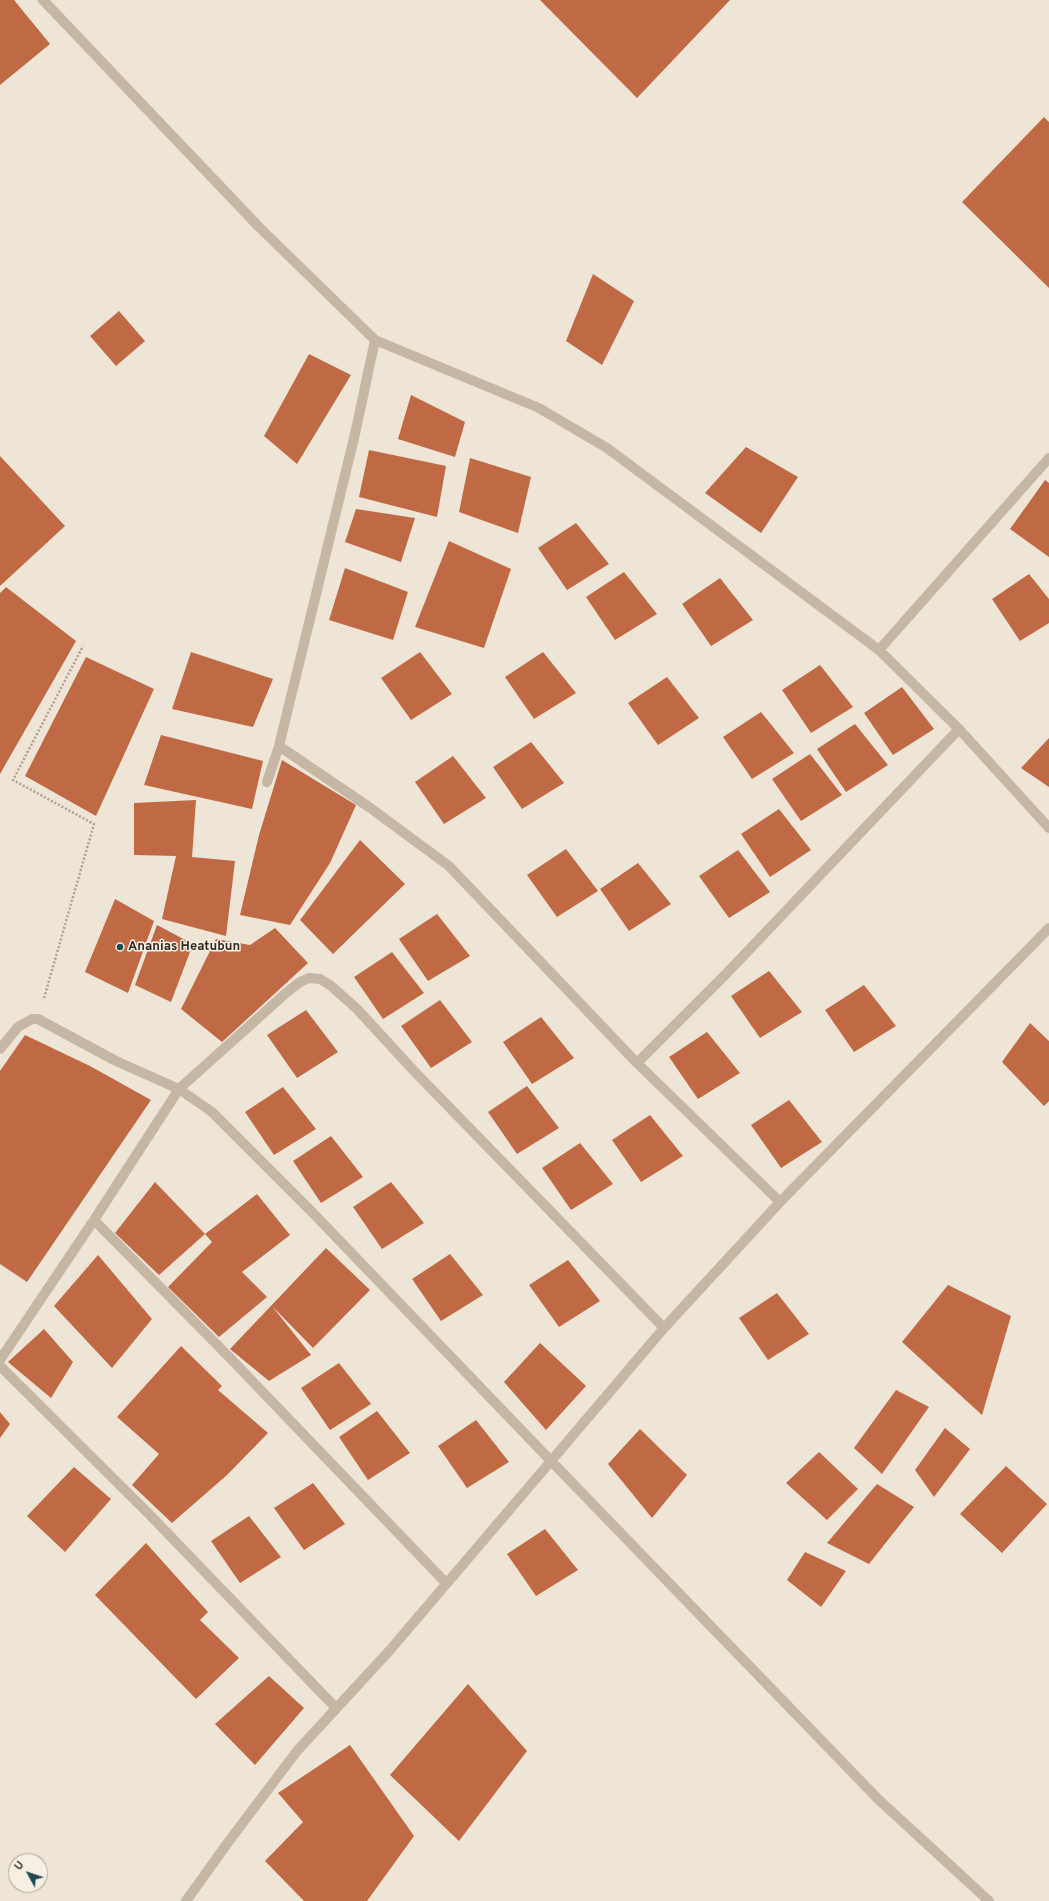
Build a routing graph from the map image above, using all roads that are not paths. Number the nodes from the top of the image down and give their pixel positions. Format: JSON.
{"nodes":[{"id":1,"x":43,"y":0,"type":"edge"},
{"id":2,"x":375,"y":340,"type":"junction"},
{"id":3,"x":1049,"y":458,"type":"edge"},
{"id":4,"x":879,"y":650,"type":"junction"},
{"id":5,"x":959,"y":729,"type":"junction"},
{"id":6,"x":279,"y":746,"type":"junction"},
{"id":7,"x":267,"y":782,"type":"dead end"},
{"id":8,"x":1049,"y":828,"type":"edge"},
{"id":9,"x":1049,"y":928,"type":"edge"},
{"id":10,"x":0,"y":1049,"type":"edge"},
{"id":11,"x":637,"y":1063,"type":"junction"},
{"id":12,"x":179,"y":1089,"type":"junction"},
{"id":13,"x":780,"y":1202,"type":"junction"},
{"id":14,"x":94,"y":1220,"type":"junction"},
{"id":15,"x":664,"y":1328,"type":"junction"},
{"id":16,"x":0,"y":1360,"type":"edge"},
{"id":17,"x":0,"y":1366,"type":"edge"},
{"id":18,"x":551,"y":1461,"type":"junction"},
{"id":19,"x":446,"y":1583,"type":"junction"},
{"id":20,"x":336,"y":1708,"type":"junction"},
{"id":21,"x":186,"y":1901,"type":"edge"},
{"id":22,"x":989,"y":1901,"type":"edge"}],
"edges":[{"from":1,"to":2,"type":"street"},
{"from":2,"to":4,"type":"street"},
{"from":2,"to":6,"type":"street"},
{"from":3,"to":4,"type":"street"},
{"from":4,"to":5,"type":"street"},
{"from":5,"to":8,"type":"street"},
{"from":5,"to":11,"type":"street"},
{"from":6,"to":7,"type":"street"},
{"from":6,"to":11,"type":"street"},
{"from":9,"to":13,"type":"street"},
{"from":10,"to":12,"type":"street"},
{"from":11,"to":13,"type":"street"},
{"from":12,"to":14,"type":"street"},
{"from":12,"to":15,"type":"street"},
{"from":12,"to":18,"type":"street"},
{"from":13,"to":15,"type":"street"},
{"from":14,"to":16,"type":"street"},
{"from":14,"to":19,"type":"street"},
{"from":15,"to":18,"type":"street"},
{"from":17,"to":20,"type":"street"},
{"from":18,"to":19,"type":"street"},
{"from":18,"to":22,"type":"street"},
{"from":19,"to":20,"type":"street"},
{"from":20,"to":21,"type":"street"}]}
